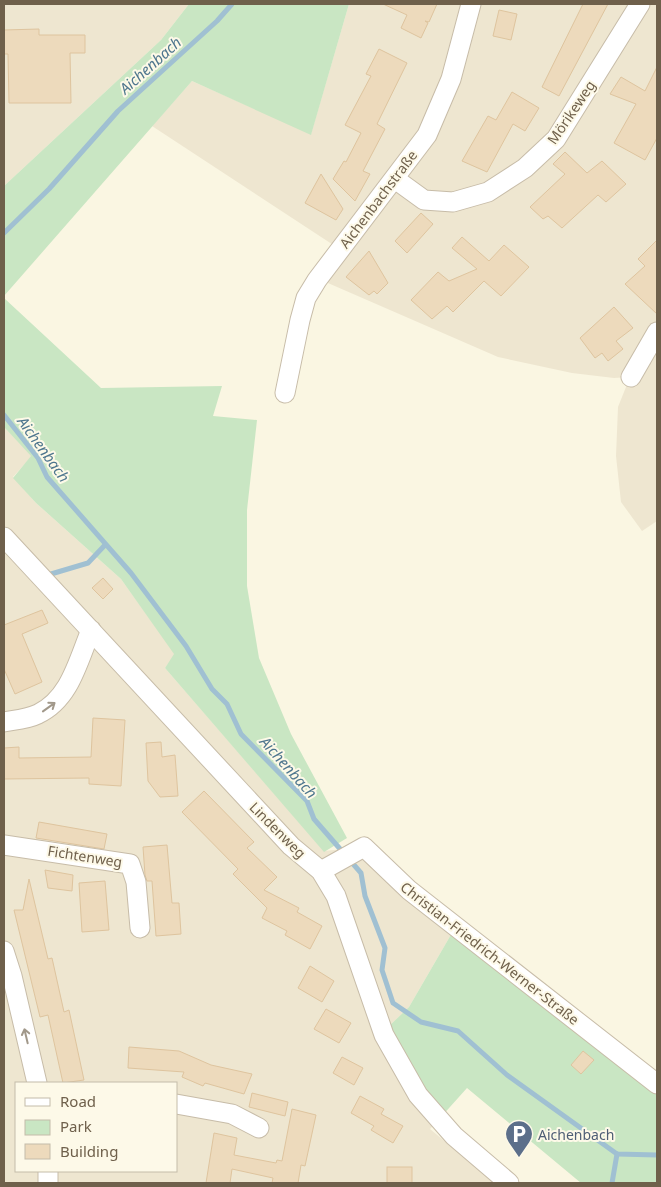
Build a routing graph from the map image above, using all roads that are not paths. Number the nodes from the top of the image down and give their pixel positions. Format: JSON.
{"nodes":[{"id":1,"x":471,"y":4,"type":"edge"},
{"id":2,"x":640,"y":4,"type":"edge"},
{"id":3,"x":395,"y":179,"type":"junction"},
{"id":4,"x":657,"y":332,"type":"edge"},
{"id":5,"x":631,"y":377,"type":"dead end"},
{"id":6,"x":285,"y":392,"type":"dead end"},
{"id":7,"x":4,"y":536,"type":"edge"},
{"id":8,"x":91,"y":630,"type":"junction"},
{"id":9,"x":4,"y":722,"type":"edge"},
{"id":10,"x":4,"y":845,"type":"edge"},
{"id":11,"x":322,"y":871,"type":"junction"},
{"id":12,"x":140,"y":928,"type":"dead end"},
{"id":13,"x":4,"y":951,"type":"edge"},
{"id":14,"x":37,"y":1082,"type":"edge"},
{"id":15,"x":657,"y":1084,"type":"edge"},
{"id":16,"x":178,"y":1104,"type":"edge"},
{"id":17,"x":259,"y":1128,"type":"dead end"},
{"id":18,"x":509,"y":1183,"type":"edge"}],
"edges":[{"from":1,"to":3,"type":"street","name":"Aichenbachstraße"},
{"from":2,"to":3,"type":"street","name":"Mörikeweg"},
{"from":3,"to":6,"type":"street","name":"Aichenbachstraße"},
{"from":4,"to":5,"type":"street"},
{"from":7,"to":8,"type":"street","name":"Lindenweg"},
{"from":9,"to":8,"type":"street","one_way":true},
{"from":8,"to":11,"type":"street","name":"Lindenweg"},
{"from":10,"to":12,"type":"street","name":"Fichtenweg"},
{"from":11,"to":15,"type":"street","name":"Christian-Friedrich-Werner-Straße"},
{"from":11,"to":18,"type":"street","name":"Lindenweg"},
{"from":14,"to":13,"type":"street","one_way":true},
{"from":16,"to":17,"type":"street"}]}
